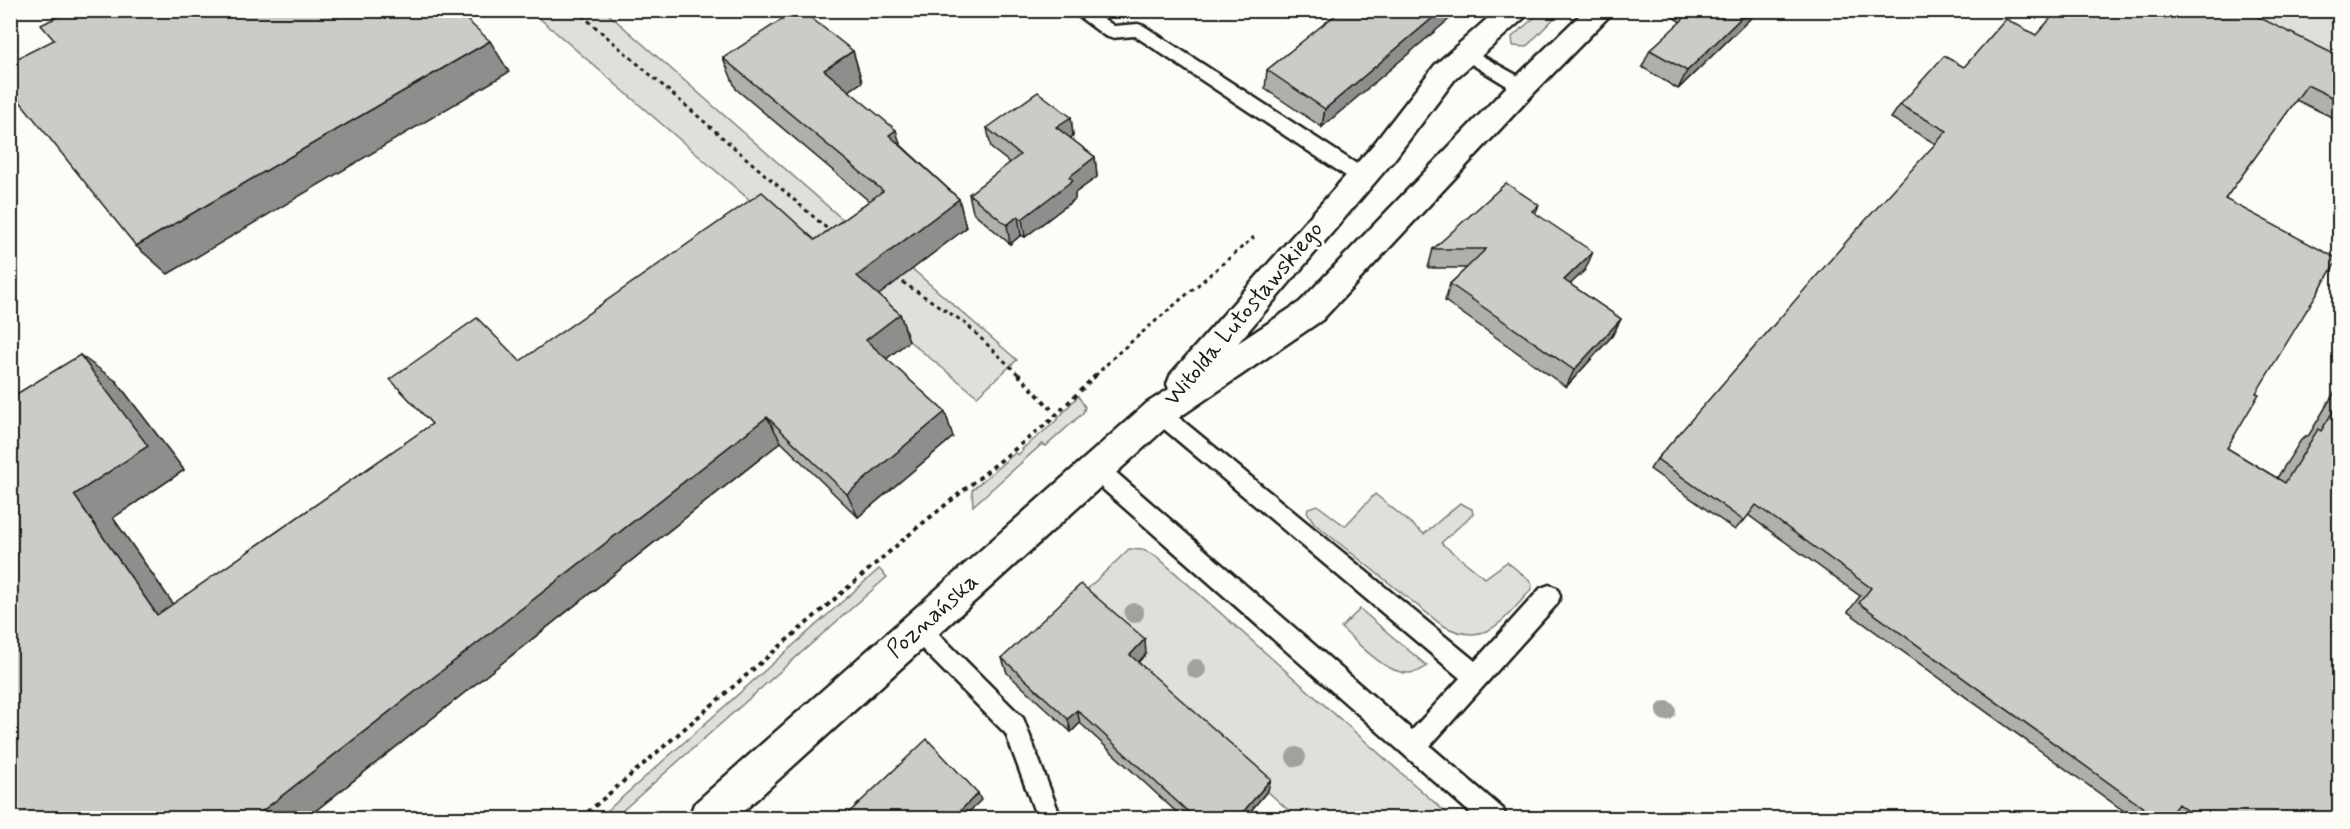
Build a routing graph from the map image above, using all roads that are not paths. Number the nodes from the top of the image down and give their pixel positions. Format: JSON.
{"nodes":[{"id":1,"x":1078,"y":10,"type":"edge"},
{"id":2,"x":1515,"y":10,"type":"edge"},
{"id":3,"x":1602,"y":10,"type":"edge"},
{"id":4,"x":1467,"y":53,"type":"junction"},
{"id":5,"x":1523,"y":87,"type":"junction"},
{"id":6,"x":1362,"y":177,"type":"junction"},
{"id":7,"x":1159,"y":413,"type":"junction"},
{"id":8,"x":1096,"y":469,"type":"junction"},
{"id":9,"x":1549,"y":596,"type":"dead end"},
{"id":10,"x":918,"y":629,"type":"junction"},
{"id":11,"x":1477,"y":677,"type":"junction"},
{"id":12,"x":1413,"y":747,"type":"junction"},
{"id":13,"x":708,"y":819,"type":"edge"},
{"id":14,"x":1049,"y":819,"type":"edge"},
{"id":15,"x":1494,"y":819,"type":"edge"}],
"edges":[{"from":1,"to":6,"type":"lane"},
{"from":2,"to":4,"type":"main road","name":"Witolda Lutosławskiego"},
{"from":3,"to":5,"type":"main road","name":"Witolda Lutosławskiego"},
{"from":4,"to":5,"type":"lane"},
{"from":4,"to":6,"type":"main road","name":"Witolda Lutosławskiego"},
{"from":5,"to":7,"type":"main road","name":"Witolda Lutosławskiego"},
{"from":6,"to":7,"type":"main road","name":"Witolda Lutosławskiego"},
{"from":7,"to":8,"type":"main road","name":"Poznańska"},
{"from":7,"to":11,"type":"lane"},
{"from":8,"to":10,"type":"main road","name":"Poznańska"},
{"from":8,"to":12,"type":"lane"},
{"from":9,"to":11,"type":"lane"},
{"from":10,"to":13,"type":"main road","name":"Poznańska"},
{"from":10,"to":14,"type":"lane"},
{"from":11,"to":12,"type":"lane"},
{"from":12,"to":15,"type":"lane"}]}
